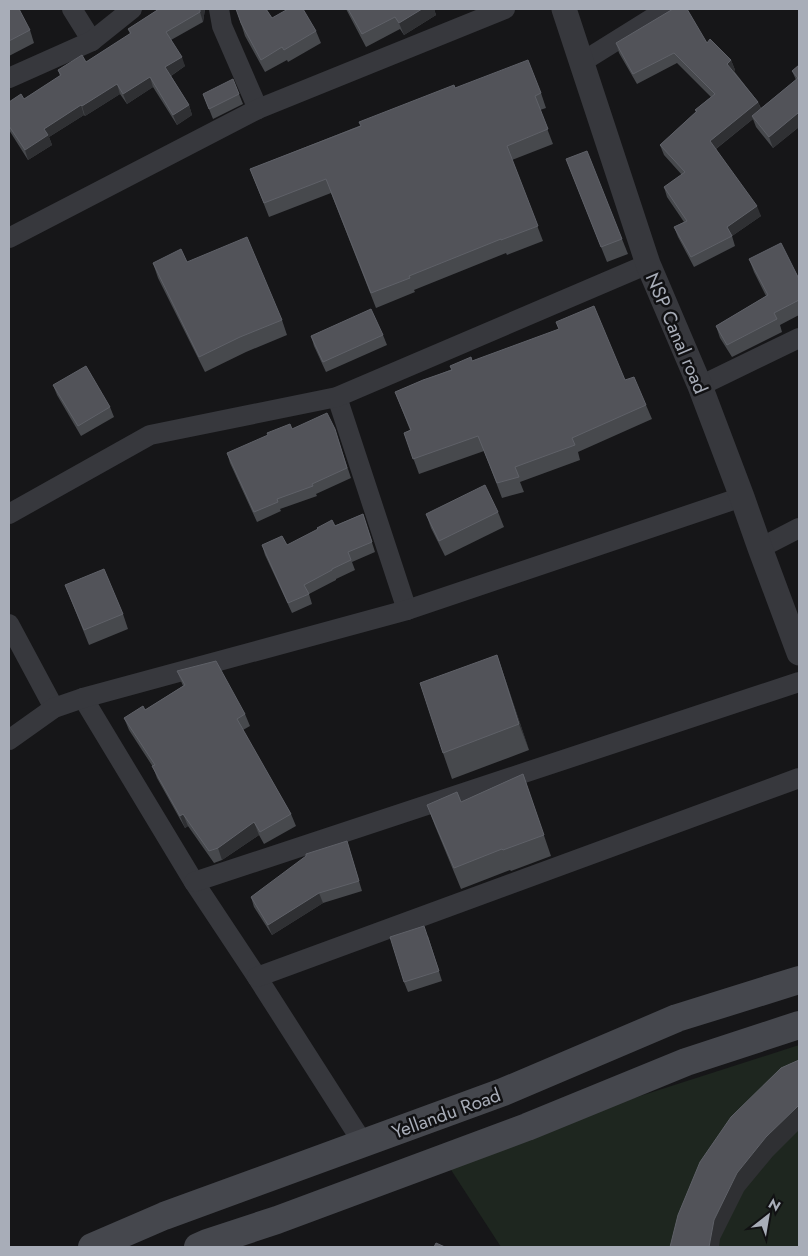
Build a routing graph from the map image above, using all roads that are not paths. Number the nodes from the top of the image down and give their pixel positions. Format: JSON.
{"nodes":[{"id":1,"x":72,"y":9,"type":"edge"},
{"id":2,"x":132,"y":9,"type":"edge"},
{"id":3,"x":219,"y":9,"type":"edge"},
{"id":4,"x":505,"y":9,"type":"edge"},
{"id":5,"x":564,"y":9,"type":"edge"},
{"id":6,"x":667,"y":9,"type":"edge"},
{"id":7,"x":92,"y":41,"type":"junction"},
{"id":8,"x":582,"y":62,"type":"junction"},
{"id":9,"x":9,"y":78,"type":"edge"},
{"id":10,"x":258,"y":109,"type":"junction"},
{"id":11,"x":9,"y":238,"type":"edge"},
{"id":12,"x":648,"y":264,"type":"junction"},
{"id":13,"x":799,"y":338,"type":"edge"},
{"id":14,"x":700,"y":386,"type":"junction"},
{"id":15,"x":337,"y":397,"type":"junction"},
{"id":16,"x":742,"y":497,"type":"junction"},
{"id":17,"x":9,"y":514,"type":"edge"},
{"id":18,"x":799,"y":528,"type":"edge"},
{"id":19,"x":760,"y":548,"type":"junction"},
{"id":20,"x":407,"y":610,"type":"junction"},
{"id":21,"x":9,"y":624,"type":"edge"},
{"id":22,"x":799,"y":654,"type":"edge"},
{"id":23,"x":799,"y":682,"type":"edge"},
{"id":24,"x":83,"y":698,"type":"junction"},
{"id":25,"x":54,"y":708,"type":"junction"},
{"id":26,"x":9,"y":740,"type":"edge"},
{"id":27,"x":799,"y":778,"type":"edge"},
{"id":28,"x":194,"y":882,"type":"junction"},
{"id":29,"x":257,"y":977,"type":"junction"},
{"id":30,"x":799,"y":980,"type":"edge"},
{"id":31,"x":799,"y":1025,"type":"edge"},
{"id":32,"x":363,"y":1143,"type":"junction"},
{"id":33,"x":92,"y":1247,"type":"edge"},
{"id":34,"x":198,"y":1247,"type":"edge"}],
"edges":[{"from":1,"to":7,"type":"street"},
{"from":2,"to":7,"type":"street"},
{"from":3,"to":10,"type":"street"},
{"from":4,"to":10,"type":"street"},
{"from":5,"to":8,"type":"street","name":"NSP Canal road"},
{"from":6,"to":8,"type":"street"},
{"from":7,"to":9,"type":"street"},
{"from":8,"to":12,"type":"street","name":"NSP Canal road"},
{"from":10,"to":11,"type":"street"},
{"from":12,"to":14,"type":"street","name":"NSP Canal road"},
{"from":12,"to":15,"type":"street"},
{"from":13,"to":14,"type":"street"},
{"from":14,"to":16,"type":"street","name":"NSP Canal road"},
{"from":15,"to":17,"type":"street"},
{"from":15,"to":20,"type":"street"},
{"from":16,"to":19,"type":"street","name":"NSP Canal road"},
{"from":16,"to":20,"type":"street"},
{"from":18,"to":19,"type":"street"},
{"from":19,"to":22,"type":"street","name":"NSP Canal road"},
{"from":20,"to":24,"type":"street"},
{"from":21,"to":25,"type":"street"},
{"from":23,"to":28,"type":"street"},
{"from":24,"to":25,"type":"street"},
{"from":24,"to":28,"type":"street"},
{"from":25,"to":26,"type":"street"},
{"from":27,"to":29,"type":"street"},
{"from":28,"to":29,"type":"street"},
{"from":29,"to":32,"type":"street"},
{"from":30,"to":32,"type":"main road","name":"Yellandu Road"},
{"from":31,"to":34,"type":"main road"},
{"from":32,"to":33,"type":"main road","name":"Yellandu Road"}]}
